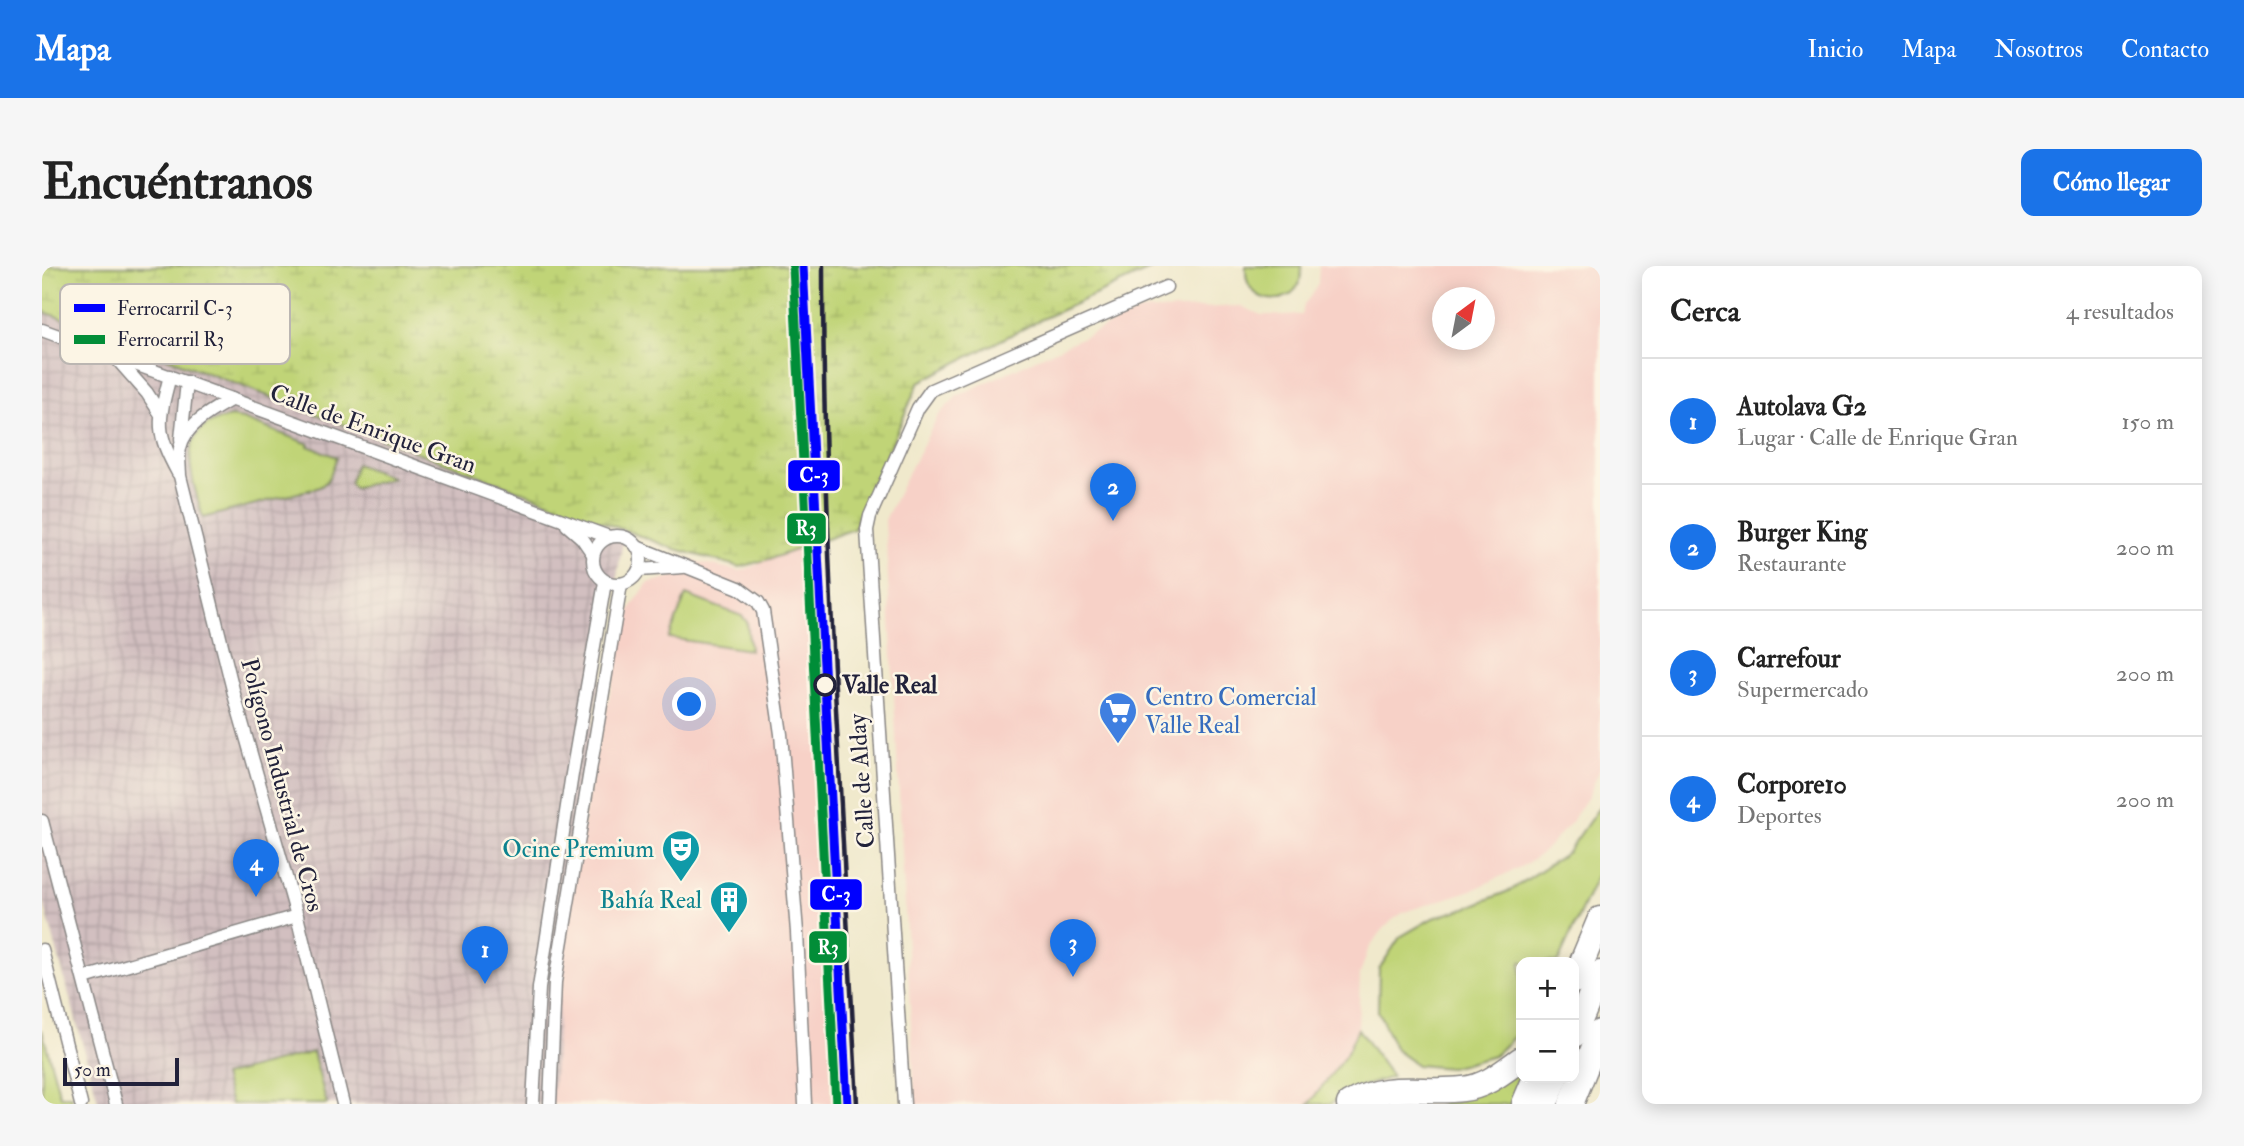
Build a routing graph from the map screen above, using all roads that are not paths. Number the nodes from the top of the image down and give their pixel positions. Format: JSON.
{"nodes":[{"id":1,"x":1166,"y":287,"type":"dead end"},
{"id":2,"x":42,"y":330,"type":"edge"},
{"id":3,"x":60,"y":336,"type":"edge"},
{"id":4,"x":122,"y":364,"type":"edge"},
{"id":5,"x":137,"y":364,"type":"edge"},
{"id":6,"x":170,"y":376,"type":"junction"},
{"id":7,"x":187,"y":382,"type":"junction"},
{"id":8,"x":232,"y":399,"type":"junction"},
{"id":9,"x":160,"y":413,"type":"junction"},
{"id":10,"x":180,"y":446,"type":"junction"},
{"id":11,"x":180,"y":477,"type":"junction"},
{"id":12,"x":561,"y":520,"type":"junction"},
{"id":13,"x":609,"y":537,"type":"junction"},
{"id":14,"x":637,"y":547,"type":"junction"},
{"id":15,"x":593,"y":554,"type":"junction"},
{"id":16,"x":684,"y":567,"type":"junction"},
{"id":17,"x":639,"y":570,"type":"junction"},
{"id":18,"x":605,"y":582,"type":"junction"},
{"id":19,"x":621,"y":584,"type":"junction"},
{"id":20,"x":42,"y":821,"type":"edge"},
{"id":21,"x":297,"y":916,"type":"junction"},
{"id":22,"x":1600,"y":919,"type":"edge"},
{"id":23,"x":42,"y":950,"type":"edge"},
{"id":24,"x":1579,"y":969,"type":"edge"},
{"id":25,"x":1600,"y":973,"type":"edge"},
{"id":26,"x":84,"y":978,"type":"junction"},
{"id":27,"x":1579,"y":1023,"type":"edge"},
{"id":28,"x":1600,"y":1032,"type":"edge"},
{"id":29,"x":1516,"y":1063,"type":"edge"},
{"id":30,"x":1600,"y":1077,"type":"edge"},
{"id":31,"x":1533,"y":1083,"type":"edge"},
{"id":32,"x":1554,"y":1083,"type":"edge"},
{"id":33,"x":82,"y":1104,"type":"edge"},
{"id":34,"x":116,"y":1104,"type":"edge"},
{"id":35,"x":343,"y":1104,"type":"edge"},
{"id":36,"x":533,"y":1104,"type":"edge"},
{"id":37,"x":550,"y":1104,"type":"edge"},
{"id":38,"x":805,"y":1104,"type":"edge"},
{"id":39,"x":904,"y":1104,"type":"edge"},
{"id":40,"x":1349,"y":1104,"type":"edge"},
{"id":41,"x":1376,"y":1104,"type":"edge"},
{"id":42,"x":1413,"y":1104,"type":"edge"},
{"id":43,"x":1524,"y":1104,"type":"edge"},
{"id":44,"x":1545,"y":1104,"type":"edge"},
{"id":45,"x":1571,"y":1104,"type":"edge"},
{"id":46,"x":1589,"y":1104,"type":"edge"}],
"edges":[{"from":1,"to":39,"type":"street","name":"Calle de Alday"},
{"from":2,"to":3,"type":"street","name":"Polígono Industrial de Cros"},
{"from":4,"to":9,"type":"street","name":"Polígono Industrial de Cros"},
{"from":5,"to":6,"type":"street","name":"Polígono Industrial de Cros"},
{"from":6,"to":7,"type":"street","name":"Calle de Enrique Gran"},
{"from":6,"to":9,"type":"street","name":"Polígono Industrial de Cros"},
{"from":7,"to":8,"type":"street","name":"Calle de Enrique Gran"},
{"from":7,"to":10,"type":"street","name":"Polígono Industrial de Cros"},
{"from":8,"to":10,"type":"street"},
{"from":8,"to":12,"type":"street","name":"Calle de Enrique Gran"},
{"from":9,"to":11,"type":"street","name":"Polígono Industrial de Cros"},
{"from":10,"to":11,"type":"street","name":"Polígono Industrial de Cros"},
{"from":11,"to":21,"type":"street","name":"Polígono Industrial de Cros"},
{"from":12,"to":13,"type":"street","name":"Calle de Enrique Gran"},
{"from":12,"to":15,"type":"street","name":"Calle de Enrique Gran"},
{"from":13,"to":14,"type":"street"},
{"from":13,"to":15,"type":"street"},
{"from":14,"to":16,"type":"street"},
{"from":14,"to":17,"type":"street"},
{"from":15,"to":18,"type":"street"},
{"from":16,"to":17,"type":"street"},
{"from":16,"to":38,"type":"street"},
{"from":17,"to":19,"type":"street"},
{"from":18,"to":19,"type":"street"},
{"from":18,"to":36,"type":"street"},
{"from":19,"to":37,"type":"street"},
{"from":20,"to":26,"type":"street"},
{"from":21,"to":26,"type":"street"},
{"from":21,"to":35,"type":"street","name":"Polígono Industrial de Cros"},
{"from":22,"to":24,"type":"highway"},
{"from":23,"to":33,"type":"street"},
{"from":25,"to":27,"type":"highway"},
{"from":26,"to":34,"type":"street"},
{"from":28,"to":45,"type":"highway"},
{"from":29,"to":40,"type":"highway"},
{"from":30,"to":46,"type":"highway"},
{"from":31,"to":43,"type":"highway"},
{"from":32,"to":44,"type":"highway"},
{"from":41,"to":42,"type":"highway"}]}
